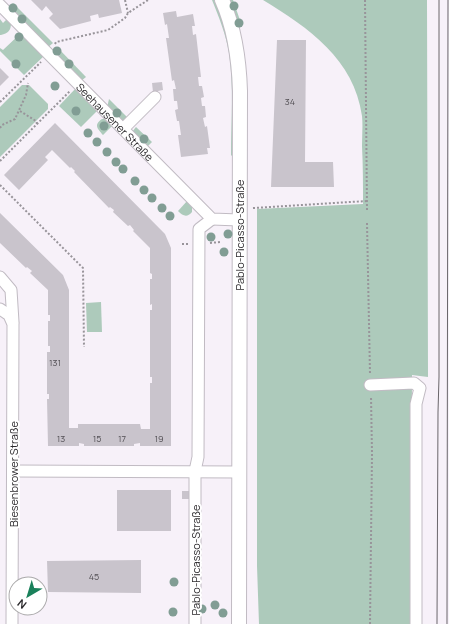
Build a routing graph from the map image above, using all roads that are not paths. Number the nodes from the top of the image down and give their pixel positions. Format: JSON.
{"nodes":[{"id":1,"x":222,"y":0,"type":"edge"},
{"id":2,"x":0,"y":5,"type":"edge"},
{"id":3,"x":155,"y":97,"type":"dead end"},
{"id":4,"x":123,"y":129,"type":"junction"},
{"id":5,"x":212,"y":219,"type":"junction"},
{"id":6,"x":239,"y":220,"type":"junction"},
{"id":7,"x":0,"y":277,"type":"edge"},
{"id":8,"x":0,"y":309,"type":"edge"},
{"id":9,"x":13,"y":323,"type":"junction"},
{"id":10,"x":370,"y":385,"type":"road end"},
{"id":11,"x":13,"y":471,"type":"junction"},
{"id":12,"x":195,"y":472,"type":"junction"},
{"id":13,"x":239,"y":472,"type":"junction"},
{"id":14,"x":12,"y":624,"type":"edge"},
{"id":15,"x":195,"y":624,"type":"edge"},
{"id":16,"x":239,"y":624,"type":"edge"},
{"id":17,"x":416,"y":624,"type":"edge"}],
"edges":[{"from":1,"to":6,"type":"main road","name":"Pablo-Picasso-Straße"},
{"from":2,"to":4,"type":"street","name":"Seehausener Straße"},
{"from":3,"to":4,"type":"street"},
{"from":4,"to":5,"type":"street","name":"Seehausener Straße"},
{"from":5,"to":6,"type":"street"},
{"from":5,"to":12,"type":"street","name":"Pablo-Picasso-Straße"},
{"from":6,"to":13,"type":"main road","name":"Pablo-Picasso-Straße"},
{"from":7,"to":9,"type":"street","name":"Biesenbrower Straße"},
{"from":8,"to":9,"type":"street"},
{"from":9,"to":11,"type":"street","name":"Biesenbrower Straße"},
{"from":10,"to":17,"type":"street"},
{"from":11,"to":12,"type":"street"},
{"from":11,"to":14,"type":"street","name":"Biesenbrower Straße"},
{"from":12,"to":13,"type":"street"},
{"from":12,"to":15,"type":"street","name":"Pablo-Picasso-Straße"},
{"from":13,"to":16,"type":"main road","name":"Pablo-Picasso-Straße"}]}
